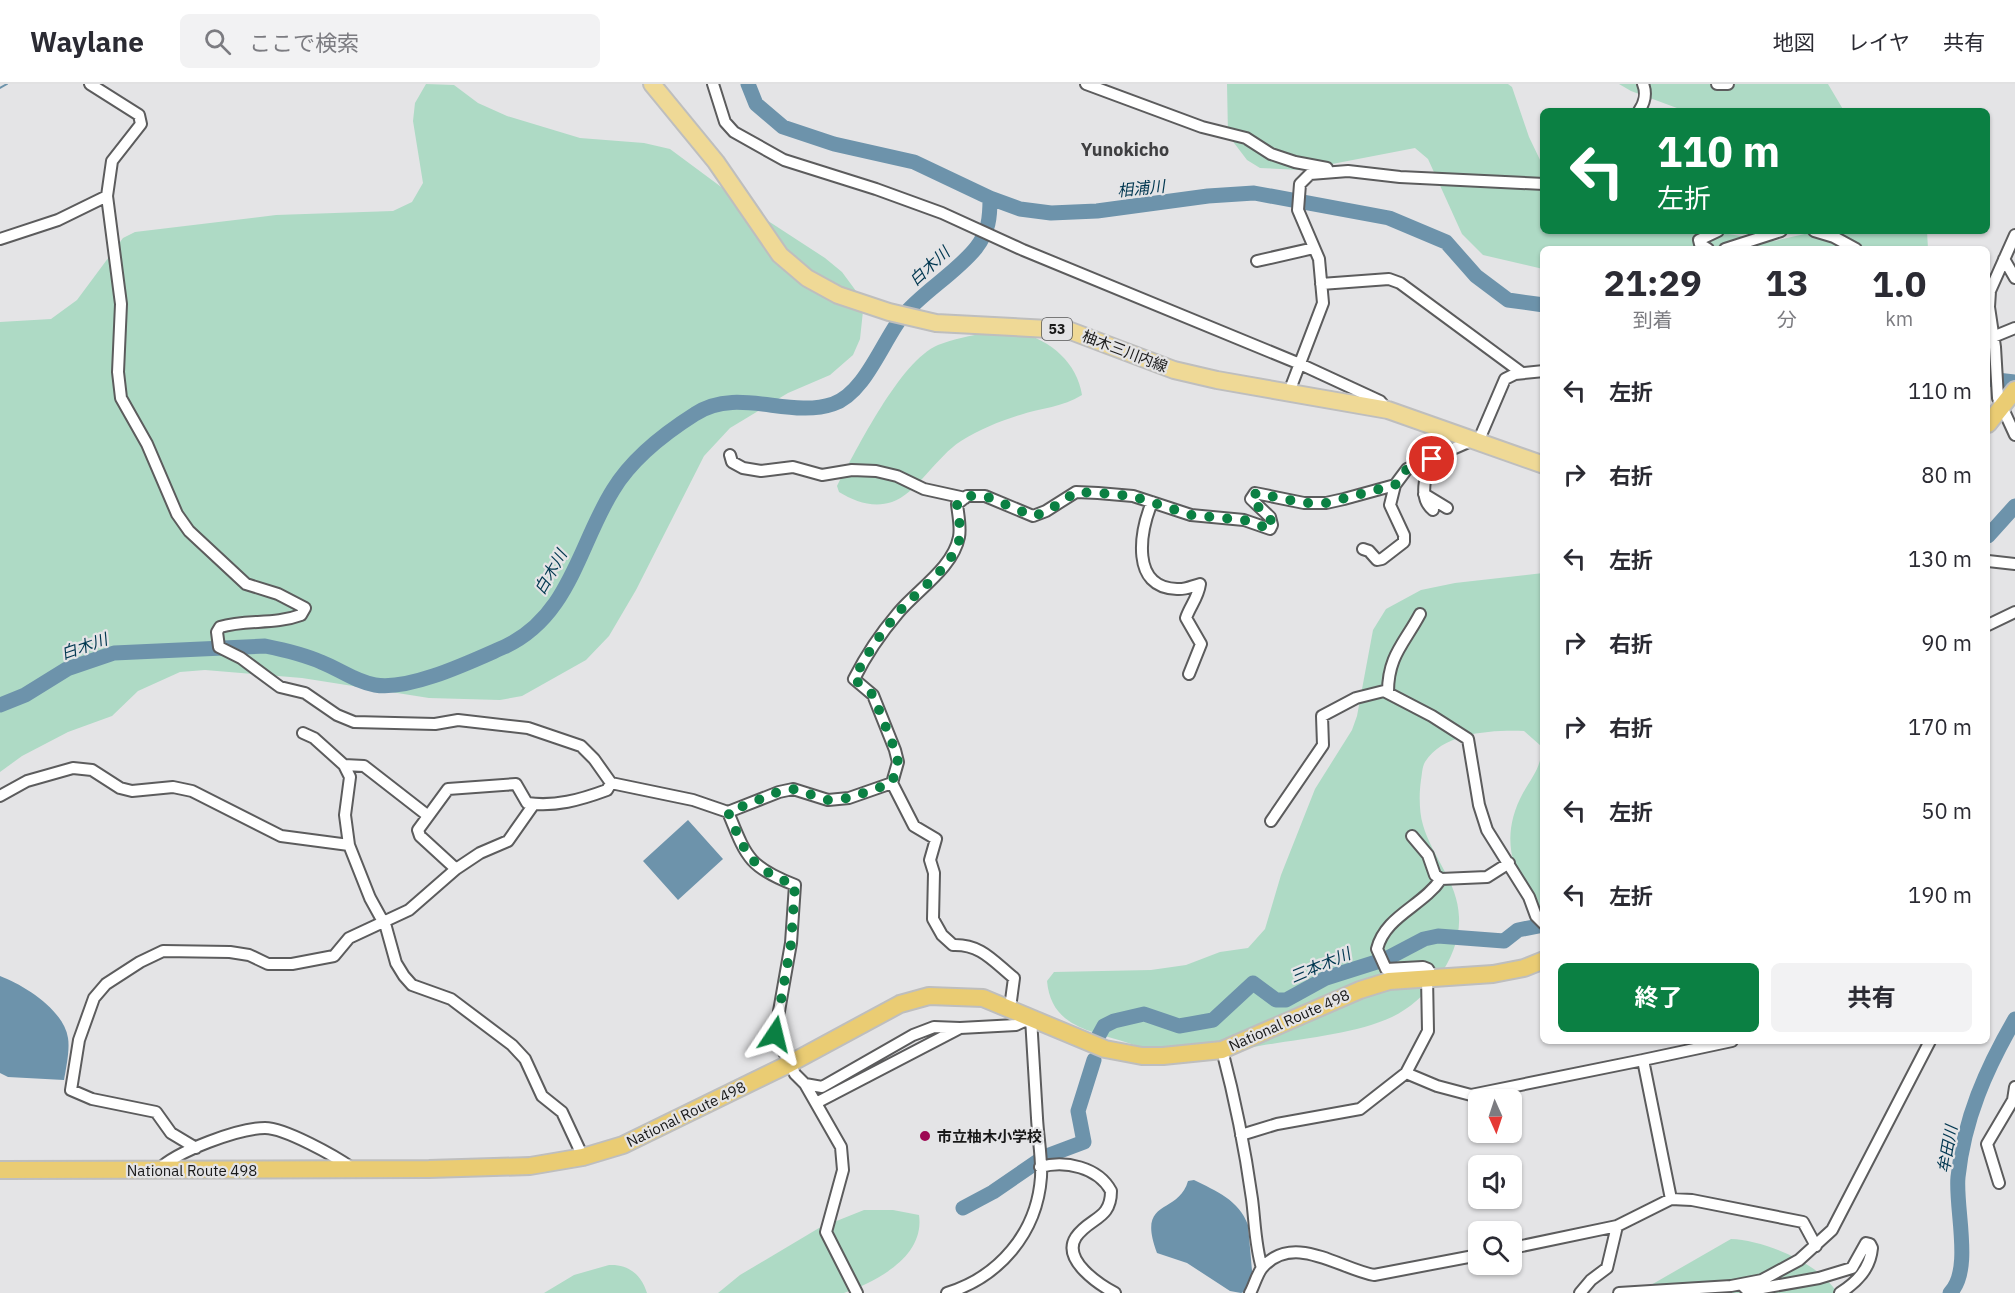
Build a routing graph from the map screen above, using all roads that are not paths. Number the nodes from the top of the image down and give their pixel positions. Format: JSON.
{"nodes":[{"id":1,"x":90,"y":84,"type":"edge"},
{"id":2,"x":652,"y":84,"type":"edge"},
{"id":3,"x":713,"y":84,"type":"edge"},
{"id":4,"x":1086,"y":84,"type":"edge"},
{"id":5,"x":1643,"y":84,"type":"edge"},
{"id":6,"x":1717,"y":84,"type":"edge"},
{"id":7,"x":1728,"y":84,"type":"edge"},
{"id":8,"x":1641,"y":108,"type":"edge"},
{"id":9,"x":1336,"y":171,"type":"junction"},
{"id":10,"x":1540,"y":184,"type":"edge"},
{"id":11,"x":107,"y":196,"type":"junction"},
{"id":12,"x":1712,"y":234,"type":"edge"},
{"id":13,"x":1772,"y":234,"type":"edge"},
{"id":14,"x":1824,"y":234,"type":"edge"},
{"id":15,"x":2015,"y":235,"type":"edge"},
{"id":16,"x":0,"y":239,"type":"edge"},
{"id":17,"x":1703,"y":246,"type":"edge"},
{"id":18,"x":1734,"y":246,"type":"edge"},
{"id":19,"x":1850,"y":246,"type":"edge"},
{"id":20,"x":1314,"y":248,"type":"junction"},
{"id":21,"x":2004,"y":259,"type":"junction"},
{"id":22,"x":1257,"y":261,"type":"dead end"},
{"id":23,"x":2015,"y":278,"type":"edge"},
{"id":24,"x":1321,"y":284,"type":"junction"},
{"id":25,"x":1990,"y":291,"type":"edge"},
{"id":26,"x":1990,"y":320,"type":"edge"},
{"id":27,"x":2015,"y":328,"type":"edge"},
{"id":28,"x":1992,"y":341,"type":"edge"},
{"id":29,"x":1300,"y":364,"type":"junction"},
{"id":30,"x":1540,"y":371,"type":"edge"},
{"id":31,"x":1522,"y":373,"type":"junction"},
{"id":32,"x":2015,"y":390,"type":"edge"},
{"id":33,"x":1289,"y":392,"type":"junction"},
{"id":34,"x":1388,"y":410,"type":"junction"},
{"id":35,"x":1995,"y":411,"type":"edge"},
{"id":36,"x":2015,"y":435,"type":"edge"},
{"id":37,"x":1476,"y":441,"type":"junction"},
{"id":38,"x":730,"y":455,"type":"dead end"},
{"id":39,"x":1429,"y":460,"type":"junction"},
{"id":40,"x":1540,"y":464,"type":"edge"},
{"id":41,"x":1395,"y":485,"type":"junction"},
{"id":42,"x":1424,"y":494,"type":"junction"},
{"id":43,"x":964,"y":498,"type":"junction"},
{"id":44,"x":1152,"y":502,"type":"junction"},
{"id":45,"x":1447,"y":508,"type":"dead end"},
{"id":46,"x":1433,"y":510,"type":"dead end"},
{"id":47,"x":1363,"y":549,"type":"dead end"},
{"id":48,"x":1990,"y":561,"type":"edge"},
{"id":49,"x":2015,"y":564,"type":"edge"},
{"id":50,"x":2015,"y":612,"type":"edge"},
{"id":51,"x":1420,"y":614,"type":"dead end"},
{"id":52,"x":1990,"y":625,"type":"edge"},
{"id":53,"x":1189,"y":674,"type":"dead end"},
{"id":54,"x":1388,"y":692,"type":"junction"},
{"id":55,"x":303,"y":733,"type":"dead end"},
{"id":56,"x":344,"y":765,"type":"junction"},
{"id":57,"x":611,"y":783,"type":"junction"},
{"id":58,"x":892,"y":783,"type":"junction"},
{"id":59,"x":0,"y":796,"type":"edge"},
{"id":60,"x":534,"y":804,"type":"junction"},
{"id":61,"x":728,"y":812,"type":"junction"},
{"id":62,"x":427,"y":815,"type":"junction"},
{"id":63,"x":1271,"y":821,"type":"dead end"},
{"id":64,"x":1412,"y":836,"type":"dead end"},
{"id":65,"x":349,"y":845,"type":"junction"},
{"id":66,"x":1509,"y":863,"type":"junction"},
{"id":67,"x":456,"y":869,"type":"junction"},
{"id":68,"x":1441,"y":879,"type":"junction"},
{"id":69,"x":1540,"y":920,"type":"edge"},
{"id":70,"x":382,"y":921,"type":"junction"},
{"id":71,"x":1540,"y":962,"type":"edge"},
{"id":72,"x":1429,"y":977,"type":"junction"},
{"id":73,"x":1010,"y":1008,"type":"junction"},
{"id":74,"x":1031,"y":1018,"type":"junction"},
{"id":75,"x":960,"y":1028,"type":"junction"},
{"id":76,"x":1718,"y":1044,"type":"edge"},
{"id":77,"x":1928,"y":1044,"type":"edge"},
{"id":78,"x":1222,"y":1050,"type":"junction"},
{"id":79,"x":1644,"y":1060,"type":"junction"},
{"id":80,"x":789,"y":1064,"type":"junction"},
{"id":81,"x":1406,"y":1073,"type":"junction"},
{"id":82,"x":806,"y":1084,"type":"junction"},
{"id":83,"x":2015,"y":1087,"type":"edge"},
{"id":84,"x":816,"y":1103,"type":"junction"},
{"id":85,"x":1241,"y":1135,"type":"junction"},
{"id":86,"x":196,"y":1148,"type":"junction"},
{"id":87,"x":584,"y":1157,"type":"junction"},
{"id":88,"x":1040,"y":1167,"type":"junction"},
{"id":89,"x":354,"y":1169,"type":"junction"},
{"id":90,"x":0,"y":1170,"type":"edge"},
{"id":91,"x":158,"y":1170,"type":"junction"},
{"id":92,"x":1998,"y":1184,"type":"dead end"},
{"id":93,"x":1671,"y":1199,"type":"junction"},
{"id":94,"x":1617,"y":1226,"type":"junction"},
{"id":95,"x":1522,"y":1246,"type":"edge"},
{"id":96,"x":1815,"y":1246,"type":"junction"},
{"id":97,"x":1468,"y":1258,"type":"edge"},
{"id":98,"x":1262,"y":1268,"type":"junction"},
{"id":99,"x":1741,"y":1284,"type":"junction"},
{"id":100,"x":1723,"y":1289,"type":"edge"},
{"id":101,"x":857,"y":1293,"type":"edge"},
{"id":102,"x":947,"y":1293,"type":"edge"},
{"id":103,"x":1115,"y":1293,"type":"edge"},
{"id":104,"x":1250,"y":1293,"type":"edge"},
{"id":105,"x":1580,"y":1293,"type":"edge"},
{"id":106,"x":1619,"y":1293,"type":"edge"},
{"id":107,"x":1840,"y":1293,"type":"edge"}],
"edges":[{"from":1,"to":11,"type":"street"},
{"from":2,"to":33,"type":"main road","name":"柚木三川内線","number":"53"},
{"from":3,"to":29,"type":"street"},
{"from":4,"to":9,"type":"street"},
{"from":5,"to":8,"type":"street"},
{"from":6,"to":7,"type":"street"},
{"from":9,"to":10,"type":"street"},
{"from":9,"to":20,"type":"street"},
{"from":11,"to":16,"type":"street"},
{"from":11,"to":57,"type":"street"},
{"from":12,"to":17,"type":"street"},
{"from":13,"to":18,"type":"street"},
{"from":14,"to":19,"type":"street"},
{"from":15,"to":21,"type":"street"},
{"from":20,"to":22,"type":"street"},
{"from":20,"to":24,"type":"street"},
{"from":21,"to":23,"type":"street"},
{"from":21,"to":25,"type":"street"},
{"from":24,"to":29,"type":"street"},
{"from":24,"to":31,"type":"street"},
{"from":26,"to":28,"type":"street"},
{"from":27,"to":28,"type":"street"},
{"from":28,"to":35,"type":"street"},
{"from":29,"to":33,"type":"street"},
{"from":29,"to":34,"type":"street"},
{"from":30,"to":31,"type":"street"},
{"from":31,"to":37,"type":"street"},
{"from":32,"to":35,"type":"highway"},
{"from":33,"to":34,"type":"main road","name":"柚木三川内線","number":"53"},
{"from":34,"to":37,"type":"main road","name":"柚木三川内線","number":"53"},
{"from":35,"to":36,"type":"street"},
{"from":37,"to":39,"type":"street"},
{"from":37,"to":40,"type":"main road","name":"柚木三川内線","number":"53"},
{"from":38,"to":43,"type":"street"},
{"from":39,"to":41,"type":"street"},
{"from":39,"to":42,"type":"street"},
{"from":41,"to":44,"type":"street"},
{"from":41,"to":47,"type":"street"},
{"from":42,"to":45,"type":"street"},
{"from":42,"to":46,"type":"street"},
{"from":43,"to":44,"type":"street"},
{"from":43,"to":58,"type":"street"},
{"from":44,"to":53,"type":"street"},
{"from":48,"to":49,"type":"street"},
{"from":50,"to":52,"type":"street"},
{"from":51,"to":54,"type":"street"},
{"from":54,"to":63,"type":"street"},
{"from":54,"to":66,"type":"street"},
{"from":55,"to":56,"type":"street"},
{"from":56,"to":62,"type":"street"},
{"from":56,"to":65,"type":"street"},
{"from":57,"to":60,"type":"street"},
{"from":57,"to":61,"type":"street"},
{"from":58,"to":61,"type":"street"},
{"from":58,"to":73,"type":"street"},
{"from":59,"to":65,"type":"street"},
{"from":60,"to":62,"type":"street"},
{"from":60,"to":67,"type":"street"},
{"from":61,"to":80,"type":"street"},
{"from":62,"to":67,"type":"street"},
{"from":64,"to":68,"type":"street"},
{"from":65,"to":70,"type":"street"},
{"from":66,"to":68,"type":"street"},
{"from":66,"to":69,"type":"street"},
{"from":67,"to":70,"type":"street"},
{"from":68,"to":72,"type":"street"},
{"from":70,"to":86,"type":"street"},
{"from":70,"to":87,"type":"street"},
{"from":71,"to":72,"type":"highway","name":"National Route 498"},
{"from":72,"to":78,"type":"highway","name":"National Route 498"},
{"from":72,"to":81,"type":"street"},
{"from":73,"to":74,"type":"highway","name":"National Route 498"},
{"from":73,"to":80,"type":"highway","name":"National Route 498"},
{"from":74,"to":75,"type":"street"},
{"from":74,"to":78,"type":"highway","name":"National Route 498"},
{"from":74,"to":88,"type":"street"},
{"from":75,"to":82,"type":"street"},
{"from":75,"to":84,"type":"street"},
{"from":76,"to":79,"type":"street"},
{"from":77,"to":96,"type":"street"},
{"from":78,"to":85,"type":"street"},
{"from":79,"to":81,"type":"street"},
{"from":79,"to":93,"type":"street"},
{"from":80,"to":82,"type":"street"},
{"from":80,"to":87,"type":"highway","name":"National Route 498"},
{"from":81,"to":85,"type":"street"},
{"from":82,"to":84,"type":"street"},
{"from":83,"to":92,"type":"street"},
{"from":84,"to":101,"type":"street"},
{"from":85,"to":98,"type":"street"},
{"from":86,"to":89,"type":"street"},
{"from":86,"to":91,"type":"street"},
{"from":87,"to":89,"type":"highway","name":"National Route 498"},
{"from":88,"to":102,"type":"street"},
{"from":88,"to":103,"type":"street"},
{"from":89,"to":91,"type":"highway","name":"National Route 498"},
{"from":90,"to":91,"type":"highway","name":"National Route 498"},
{"from":93,"to":94,"type":"street"},
{"from":93,"to":96,"type":"street"},
{"from":94,"to":95,"type":"street"},
{"from":94,"to":105,"type":"street"},
{"from":96,"to":99,"type":"street"},
{"from":97,"to":98,"type":"street"},
{"from":98,"to":104,"type":"street"},
{"from":99,"to":100,"type":"street"},
{"from":99,"to":107,"type":"street"},
{"from":100,"to":106,"type":"street"}]}
